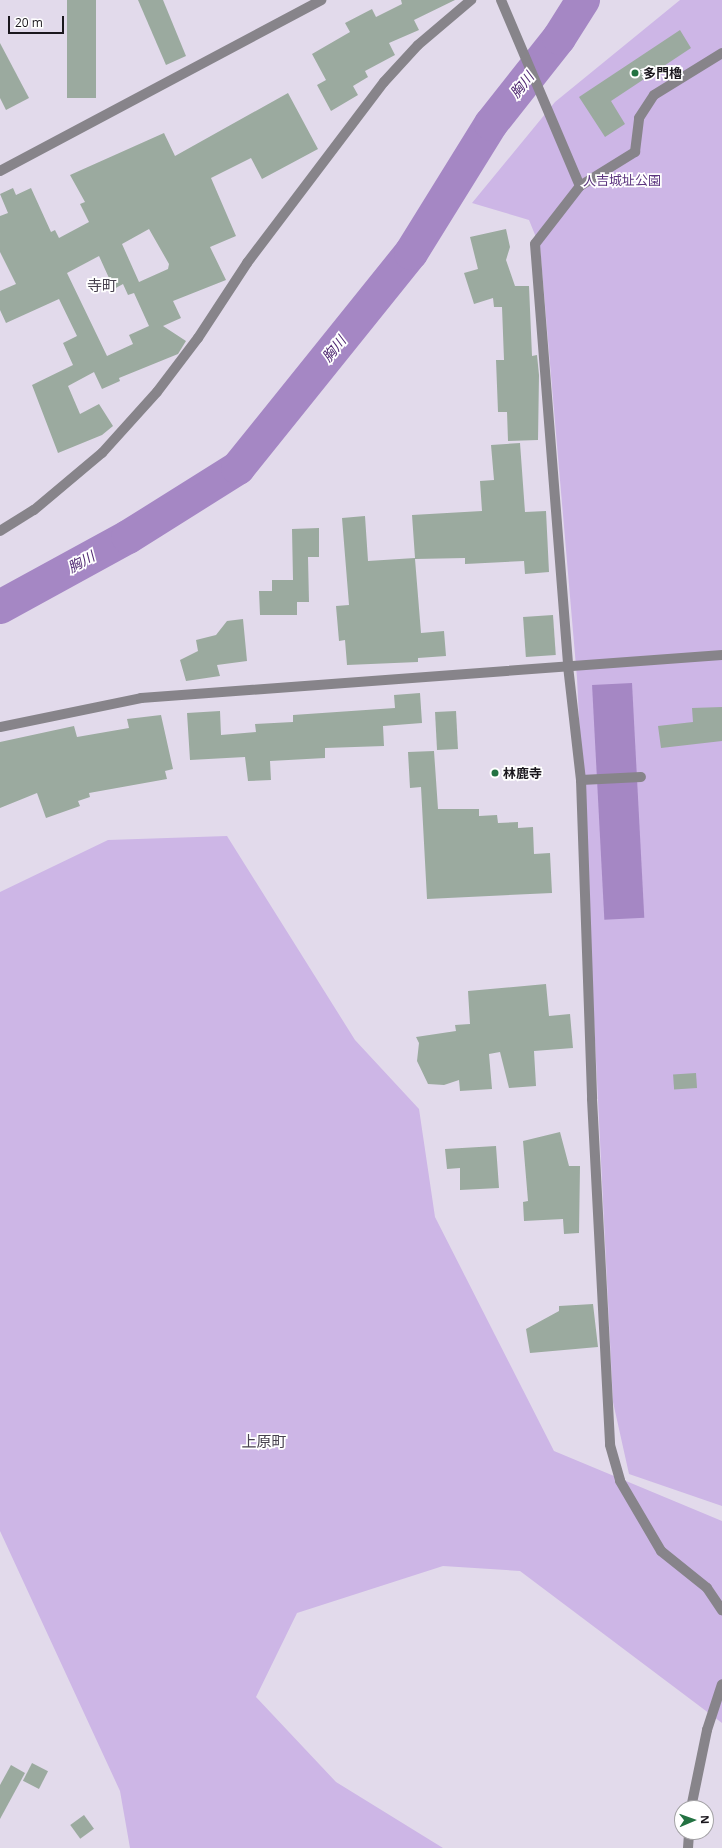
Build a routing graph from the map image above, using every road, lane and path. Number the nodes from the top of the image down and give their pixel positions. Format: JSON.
{"nodes":[{"id":1,"x":321,"y":0,"type":"edge"},
{"id":2,"x":471,"y":0,"type":"edge"},
{"id":3,"x":501,"y":0,"type":"edge"},
{"id":4,"x":722,"y":53,"type":"edge"},
{"id":5,"x":0,"y":171,"type":"edge"},
{"id":6,"x":580,"y":186,"type":"junction"},
{"id":7,"x":0,"y":531,"type":"edge"},
{"id":8,"x":722,"y":655,"type":"edge"},
{"id":9,"x":568,"y":666,"type":"junction"},
{"id":10,"x":0,"y":727,"type":"edge"},
{"id":11,"x":641,"y":777,"type":"dead end"},
{"id":12,"x":581,"y":780,"type":"junction"},
{"id":13,"x":722,"y":1610,"type":"edge"},
{"id":14,"x":722,"y":1684,"type":"edge"},
{"id":15,"x":693,"y":1800,"type":"edge"}],
"edges":[{"from":1,"to":5,"type":"street"},
{"from":2,"to":7,"type":"street"},
{"from":3,"to":6,"type":"street"},
{"from":4,"to":6,"type":"street"},
{"from":6,"to":9,"type":"street"},
{"from":8,"to":9,"type":"street"},
{"from":9,"to":10,"type":"street"},
{"from":9,"to":12,"type":"street"},
{"from":11,"to":12,"type":"street"},
{"from":12,"to":13,"type":"street"},
{"from":14,"to":15,"type":"street"}]}
